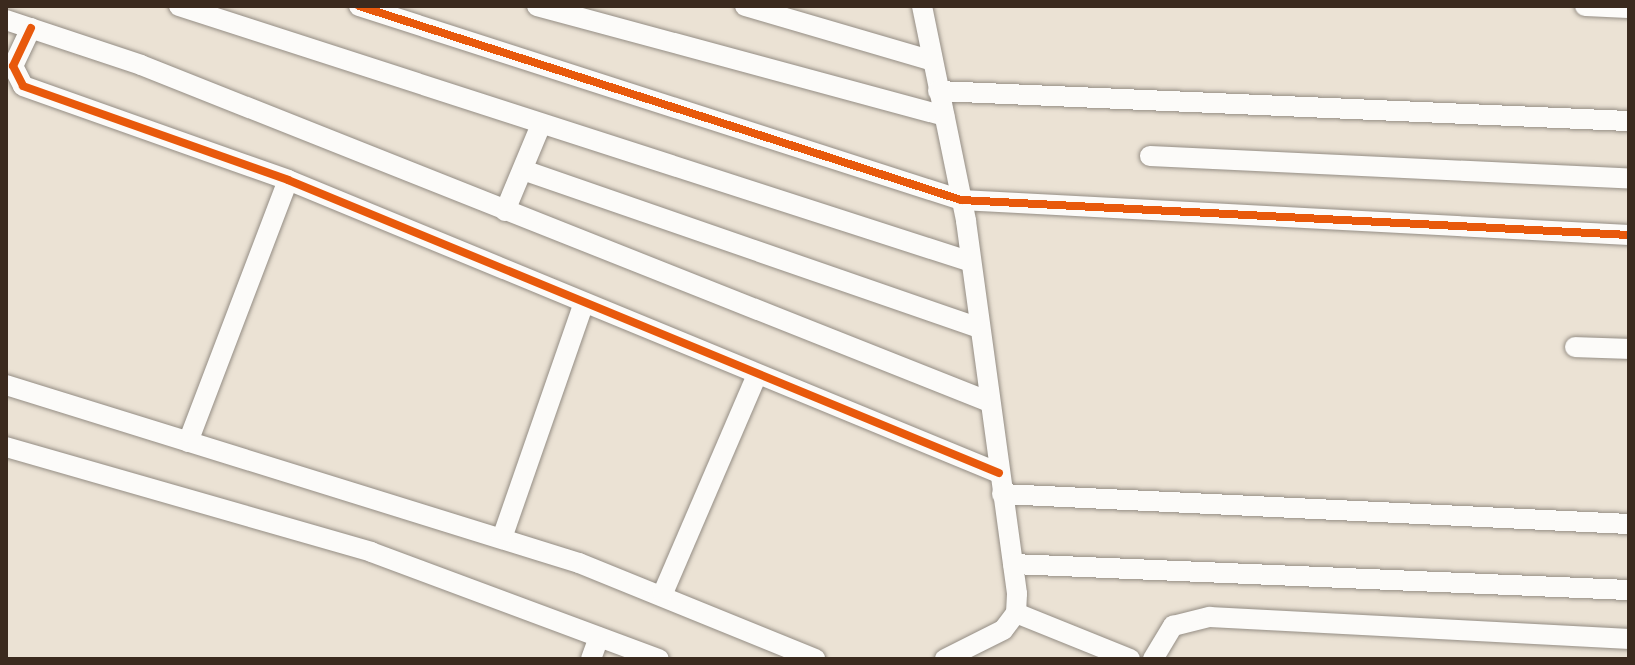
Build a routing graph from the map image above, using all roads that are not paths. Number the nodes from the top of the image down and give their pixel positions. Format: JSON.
{"nodes":[{"id":1,"x":179,"y":6,"type":"edge"},
{"id":2,"x":359,"y":6,"type":"edge"},
{"id":3,"x":537,"y":6,"type":"edge"},
{"id":4,"x":745,"y":6,"type":"edge"},
{"id":5,"x":922,"y":6,"type":"edge"},
{"id":6,"x":1585,"y":6,"type":"edge"},
{"id":7,"x":1629,"y":8,"type":"edge"},
{"id":8,"x":6,"y":20,"type":"edge"},
{"id":9,"x":31,"y":28,"type":"junction"},
{"id":10,"x":930,"y":60,"type":"junction"},
{"id":11,"x":938,"y":91,"type":"junction"},
{"id":12,"x":944,"y":116,"type":"junction"},
{"id":13,"x":1629,"y":121,"type":"edge"},
{"id":14,"x":540,"y":127,"type":"junction"},
{"id":15,"x":1150,"y":156,"type":"dead end"},
{"id":16,"x":523,"y":170,"type":"junction"},
{"id":17,"x":1629,"y":179,"type":"edge"},
{"id":18,"x":288,"y":180,"type":"junction"},
{"id":19,"x":961,"y":200,"type":"junction"},
{"id":20,"x":505,"y":211,"type":"junction"},
{"id":21,"x":1629,"y":235,"type":"edge"},
{"id":22,"x":971,"y":262,"type":"junction"},
{"id":23,"x":584,"y":303,"type":"junction"},
{"id":24,"x":979,"y":328,"type":"junction"},
{"id":25,"x":1575,"y":347,"type":"dead end"},
{"id":26,"x":1629,"y":349,"type":"edge"},
{"id":27,"x":757,"y":375,"type":"junction"},
{"id":28,"x":6,"y":385,"type":"edge"},
{"id":29,"x":987,"y":401,"type":"junction"},
{"id":30,"x":188,"y":442,"type":"junction"},
{"id":31,"x":6,"y":447,"type":"edge"},
{"id":32,"x":1000,"y":484,"type":"junction"},
{"id":33,"x":1629,"y":524,"type":"edge"},
{"id":34,"x":502,"y":538,"type":"junction"},
{"id":35,"x":1013,"y":564,"type":"junction"},
{"id":36,"x":1629,"y":590,"type":"edge"},
{"id":37,"x":663,"y":593,"type":"junction"},
{"id":38,"x":1016,"y":613,"type":"junction"},
{"id":39,"x":599,"y":637,"type":"junction"},
{"id":40,"x":1629,"y":639,"type":"edge"},
{"id":41,"x":591,"y":659,"type":"edge"},
{"id":42,"x":659,"y":659,"type":"edge"},
{"id":43,"x":815,"y":659,"type":"edge"},
{"id":44,"x":945,"y":659,"type":"edge"},
{"id":45,"x":1130,"y":659,"type":"edge"},
{"id":46,"x":1153,"y":659,"type":"edge"}],
"edges":[{"from":1,"to":14,"type":"street"},
{"from":2,"to":19,"type":"street"},
{"from":3,"to":12,"type":"street"},
{"from":4,"to":10,"type":"street"},
{"from":5,"to":10,"type":"street"},
{"from":6,"to":7,"type":"street"},
{"from":8,"to":9,"type":"street"},
{"from":9,"to":18,"type":"street"},
{"from":9,"to":20,"type":"street"},
{"from":10,"to":11,"type":"street"},
{"from":11,"to":12,"type":"street"},
{"from":11,"to":13,"type":"street"},
{"from":12,"to":19,"type":"street"},
{"from":14,"to":16,"type":"street"},
{"from":14,"to":22,"type":"street"},
{"from":15,"to":17,"type":"street"},
{"from":16,"to":20,"type":"street"},
{"from":16,"to":24,"type":"street"},
{"from":18,"to":23,"type":"street"},
{"from":18,"to":30,"type":"street"},
{"from":19,"to":21,"type":"street"},
{"from":19,"to":22,"type":"street"},
{"from":20,"to":29,"type":"street"},
{"from":22,"to":24,"type":"street"},
{"from":23,"to":27,"type":"street"},
{"from":23,"to":34,"type":"street"},
{"from":24,"to":29,"type":"street"},
{"from":25,"to":26,"type":"street"},
{"from":27,"to":32,"type":"street"},
{"from":27,"to":37,"type":"street"},
{"from":28,"to":30,"type":"street"},
{"from":29,"to":32,"type":"street"},
{"from":30,"to":34,"type":"street"},
{"from":31,"to":39,"type":"street"},
{"from":32,"to":33,"type":"street"},
{"from":32,"to":35,"type":"street"},
{"from":34,"to":37,"type":"street"},
{"from":35,"to":36,"type":"street"},
{"from":35,"to":38,"type":"street"},
{"from":37,"to":43,"type":"street"},
{"from":38,"to":44,"type":"street"},
{"from":38,"to":45,"type":"street"},
{"from":39,"to":41,"type":"street"},
{"from":39,"to":42,"type":"street"},
{"from":40,"to":46,"type":"street"}]}
